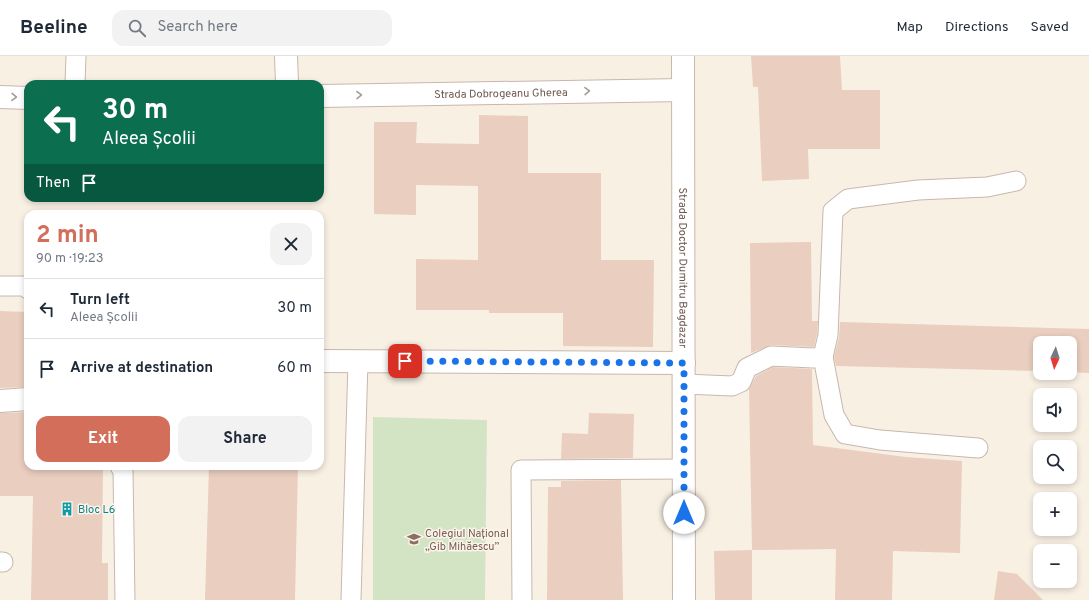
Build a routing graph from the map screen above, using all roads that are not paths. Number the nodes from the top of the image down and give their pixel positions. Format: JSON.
{"nodes":[{"id":1,"x":76,"y":56,"type":"edge"},
{"id":2,"x":286,"y":56,"type":"edge"},
{"id":3,"x":683,"y":56,"type":"edge"},
{"id":4,"x":75,"y":80,"type":"edge"},
{"id":5,"x":287,"y":80,"type":"edge"},
{"id":6,"x":682,"y":90,"type":"junction"},
{"id":7,"x":324,"y":96,"type":"edge"},
{"id":8,"x":0,"y":97,"type":"edge"},
{"id":9,"x":24,"y":98,"type":"edge"},
{"id":10,"x":1016,"y":181,"type":"dead end"},
{"id":11,"x":0,"y":286,"type":"edge"},
{"id":12,"x":24,"y":286,"type":"edge"},
{"id":13,"x":823,"y":357,"type":"junction"},
{"id":14,"x":324,"y":361,"type":"edge"},
{"id":15,"x":358,"y":361,"type":"junction"},
{"id":16,"x":684,"y":363,"type":"junction"},
{"id":17,"x":684,"y":384,"type":"junction"},
{"id":18,"x":24,"y":399,"type":"edge"},
{"id":19,"x":0,"y":401,"type":"edge"},
{"id":20,"x":978,"y":448,"type":"dead end"},
{"id":21,"x":684,"y":469,"type":"junction"},
{"id":22,"x":122,"y":470,"type":"edge"},
{"id":23,"x":125,"y":600,"type":"edge"},
{"id":24,"x":351,"y":600,"type":"edge"},
{"id":25,"x":522,"y":600,"type":"edge"},
{"id":26,"x":684,"y":600,"type":"edge"}],
"edges":[{"from":1,"to":4,"type":"lane"},
{"from":2,"to":5,"type":"street"},
{"from":3,"to":6,"type":"street","name":"Strada Doctor Dumitru Bagdazar"},
{"from":7,"to":6,"type":"street","name":"Strada Dobrogeanu Gherea","one_way":true},
{"from":6,"to":16,"type":"street","name":"Strada Doctor Dumitru Bagdazar"},
{"from":8,"to":9,"type":"street","one_way":true},
{"from":10,"to":13,"type":"lane"},
{"from":11,"to":12,"type":"lane"},
{"from":13,"to":17,"type":"lane"},
{"from":13,"to":20,"type":"lane"},
{"from":14,"to":15,"type":"street"},
{"from":15,"to":16,"type":"street"},
{"from":15,"to":24,"type":"lane"},
{"from":16,"to":17,"type":"street","name":"Strada Doctor Dumitru Bagdazar"},
{"from":17,"to":21,"type":"street","name":"Strada Doctor Dumitru Bagdazar"},
{"from":18,"to":19,"type":"street"},
{"from":21,"to":25,"type":"lane"},
{"from":21,"to":26,"type":"street","name":"Strada Doctor Dumitru Bagdazar"},
{"from":22,"to":23,"type":"lane"}]}
